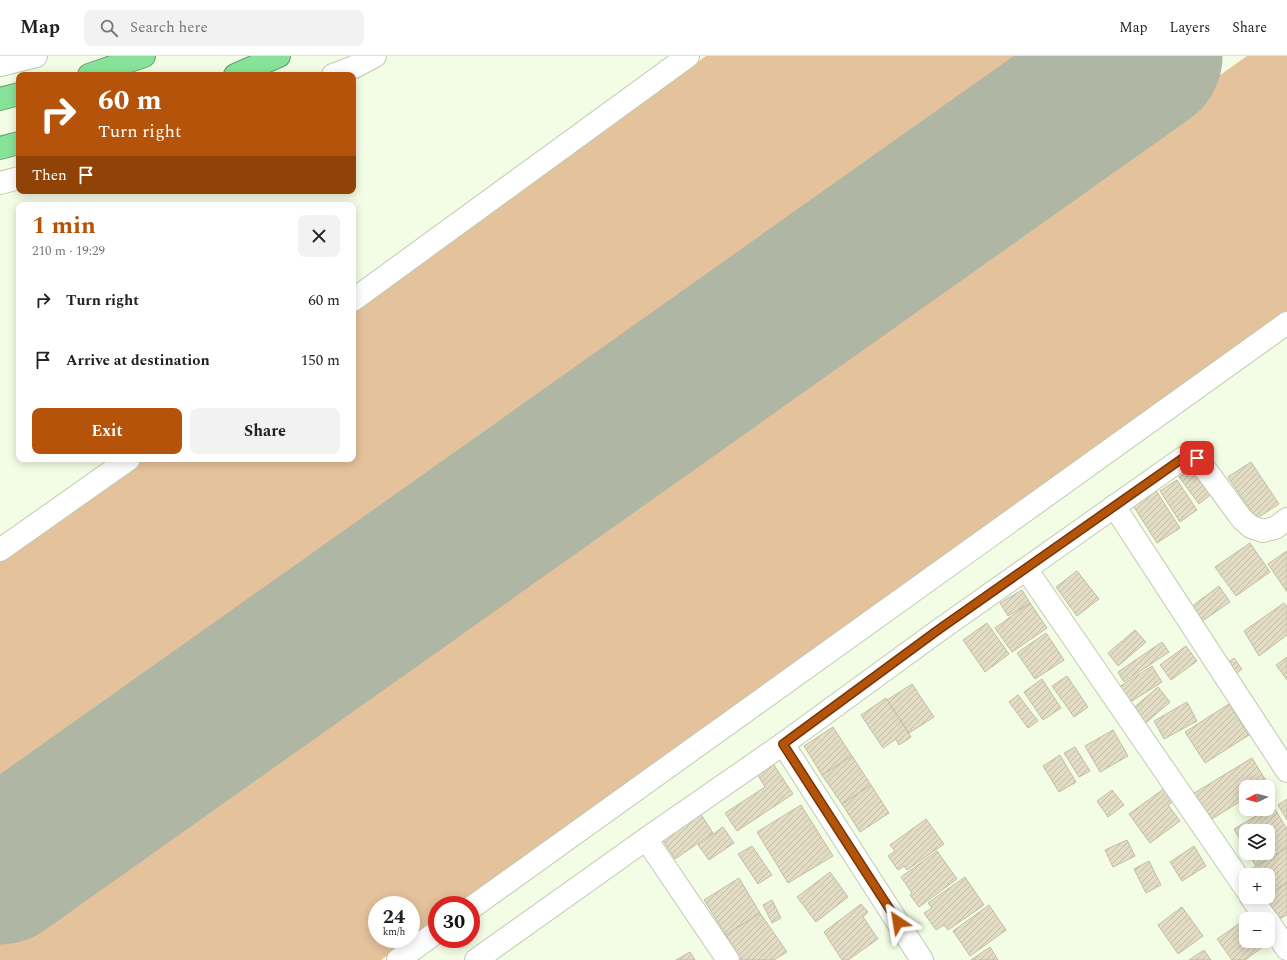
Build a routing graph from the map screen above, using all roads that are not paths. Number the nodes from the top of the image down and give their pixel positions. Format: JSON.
{"nodes":[{"id":1,"x":36,"y":56,"type":"edge"},
{"id":2,"x":144,"y":56,"type":"edge"},
{"id":3,"x":279,"y":56,"type":"edge"},
{"id":4,"x":375,"y":56,"type":"edge"},
{"id":5,"x":688,"y":56,"type":"edge"},
{"id":6,"x":0,"y":65,"type":"edge"},
{"id":7,"x":98,"y":72,"type":"edge"},
{"id":8,"x":242,"y":72,"type":"edge"},
{"id":9,"x":341,"y":72,"type":"edge"},
{"id":10,"x":16,"y":95,"type":"edge"},
{"id":11,"x":0,"y":99,"type":"edge"},
{"id":12,"x":16,"y":144,"type":"edge"},
{"id":13,"x":0,"y":148,"type":"edge"},
{"id":14,"x":16,"y":179,"type":"edge"},
{"id":15,"x":0,"y":183,"type":"edge"},
{"id":16,"x":356,"y":298,"type":"edge"},
{"id":17,"x":1287,"y":323,"type":"edge"},
{"id":18,"x":124,"y":462,"type":"edge"},
{"id":19,"x":1114,"y":506,"type":"junction"},
{"id":20,"x":1287,"y":519,"type":"edge"},
{"id":21,"x":0,"y":550,"type":"edge"},
{"id":22,"x":1026,"y":569,"type":"junction"},
{"id":23,"x":783,"y":744,"type":"junction"},
{"id":24,"x":1287,"y":771,"type":"edge"},
{"id":25,"x":646,"y":839,"type":"junction"},
{"id":26,"x":1239,"y":879,"type":"edge"},
{"id":27,"x":480,"y":902,"type":"edge"},
{"id":28,"x":1275,"y":932,"type":"edge"},
{"id":29,"x":428,"y":938,"type":"edge"},
{"id":30,"x":1287,"y":949,"type":"edge"},
{"id":31,"x":398,"y":960,"type":"edge"},
{"id":32,"x":476,"y":960,"type":"edge"},
{"id":33,"x":728,"y":960,"type":"edge"},
{"id":34,"x":922,"y":960,"type":"edge"}],
"edges":[{"from":1,"to":6,"type":"street"},
{"from":2,"to":7,"type":"highway"},
{"from":3,"to":8,"type":"highway"},
{"from":4,"to":9,"type":"street"},
{"from":5,"to":16,"type":"street"},
{"from":10,"to":11,"type":"highway"},
{"from":12,"to":13,"type":"highway"},
{"from":14,"to":15,"type":"street"},
{"from":17,"to":27,"type":"street"},
{"from":18,"to":21,"type":"street"},
{"from":19,"to":20,"type":"street"},
{"from":19,"to":22,"type":"street"},
{"from":19,"to":24,"type":"street"},
{"from":22,"to":23,"type":"street"},
{"from":22,"to":26,"type":"street"},
{"from":23,"to":25,"type":"street"},
{"from":23,"to":34,"type":"street"},
{"from":25,"to":32,"type":"street"},
{"from":25,"to":33,"type":"street"},
{"from":28,"to":30,"type":"street"},
{"from":29,"to":31,"type":"street"}]}
